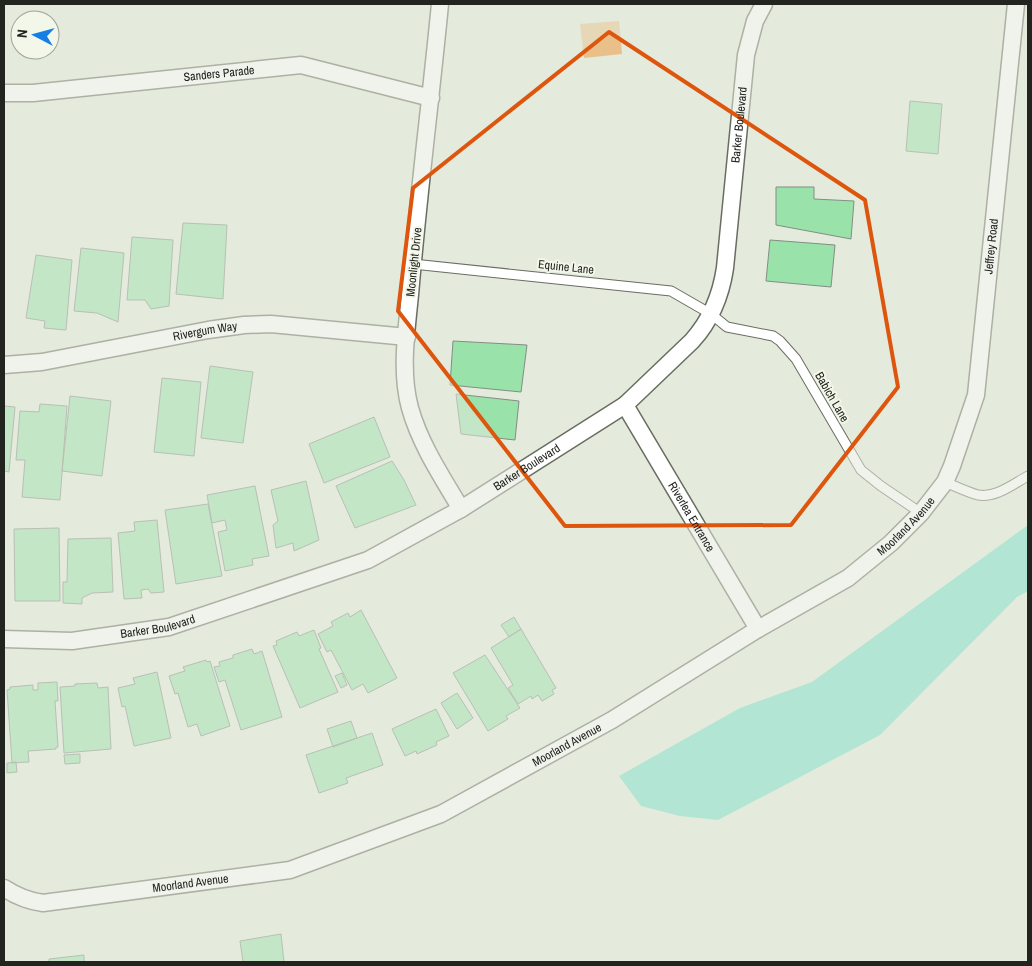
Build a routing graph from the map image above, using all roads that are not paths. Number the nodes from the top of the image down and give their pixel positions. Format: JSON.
{"nodes":[{"id":1,"x":440,"y":4,"type":"edge"},
{"id":2,"x":764,"y":4,"type":"edge"},
{"id":3,"x":1013,"y":4,"type":"edge"},
{"id":4,"x":4,"y":93,"type":"edge"},
{"id":5,"x":431,"y":98,"type":"junction"},
{"id":6,"x":413,"y":264,"type":"junction"},
{"id":7,"x":711,"y":314,"type":"junction"},
{"id":8,"x":407,"y":337,"type":"junction"},
{"id":9,"x":4,"y":365,"type":"edge"},
{"id":10,"x":625,"y":406,"type":"junction"},
{"id":11,"x":1028,"y":476,"type":"edge"},
{"id":12,"x":945,"y":482,"type":"junction"},
{"id":13,"x":461,"y":509,"type":"junction"},
{"id":14,"x":921,"y":513,"type":"junction"},
{"id":15,"x":758,"y":629,"type":"junction"},
{"id":16,"x":4,"y":639,"type":"edge"},
{"id":17,"x":4,"y":888,"type":"edge"}],
"edges":[{"from":1,"to":5,"type":"street","name":"Moonlight Drive"},
{"from":2,"to":7,"type":"street","name":"Barker Boulevard"},
{"from":3,"to":12,"type":"street","name":"Jeffrey Road"},
{"from":4,"to":5,"type":"street","name":"Sanders Parade"},
{"from":5,"to":6,"type":"street","name":"Moonlight Drive"},
{"from":6,"to":7,"type":"lane","name":"Equine Lane"},
{"from":6,"to":8,"type":"street","name":"Moonlight Drive"},
{"from":7,"to":10,"type":"street","name":"Barker Boulevard"},
{"from":7,"to":14,"type":"lane","name":"Babich Lane"},
{"from":8,"to":9,"type":"street","name":"Rivergum Way"},
{"from":8,"to":13,"type":"street","name":"Moonlight Drive"},
{"from":10,"to":13,"type":"street","name":"Barker Boulevard"},
{"from":10,"to":15,"type":"street","name":"Riverlea Entrance"},
{"from":11,"to":12,"type":"lane"},
{"from":12,"to":14,"type":"street","name":"Moorland Avenue"},
{"from":13,"to":16,"type":"street","name":"Barker Boulevard"},
{"from":14,"to":15,"type":"street","name":"Moorland Avenue"},
{"from":15,"to":17,"type":"street","name":"Moorland Avenue"}]}
